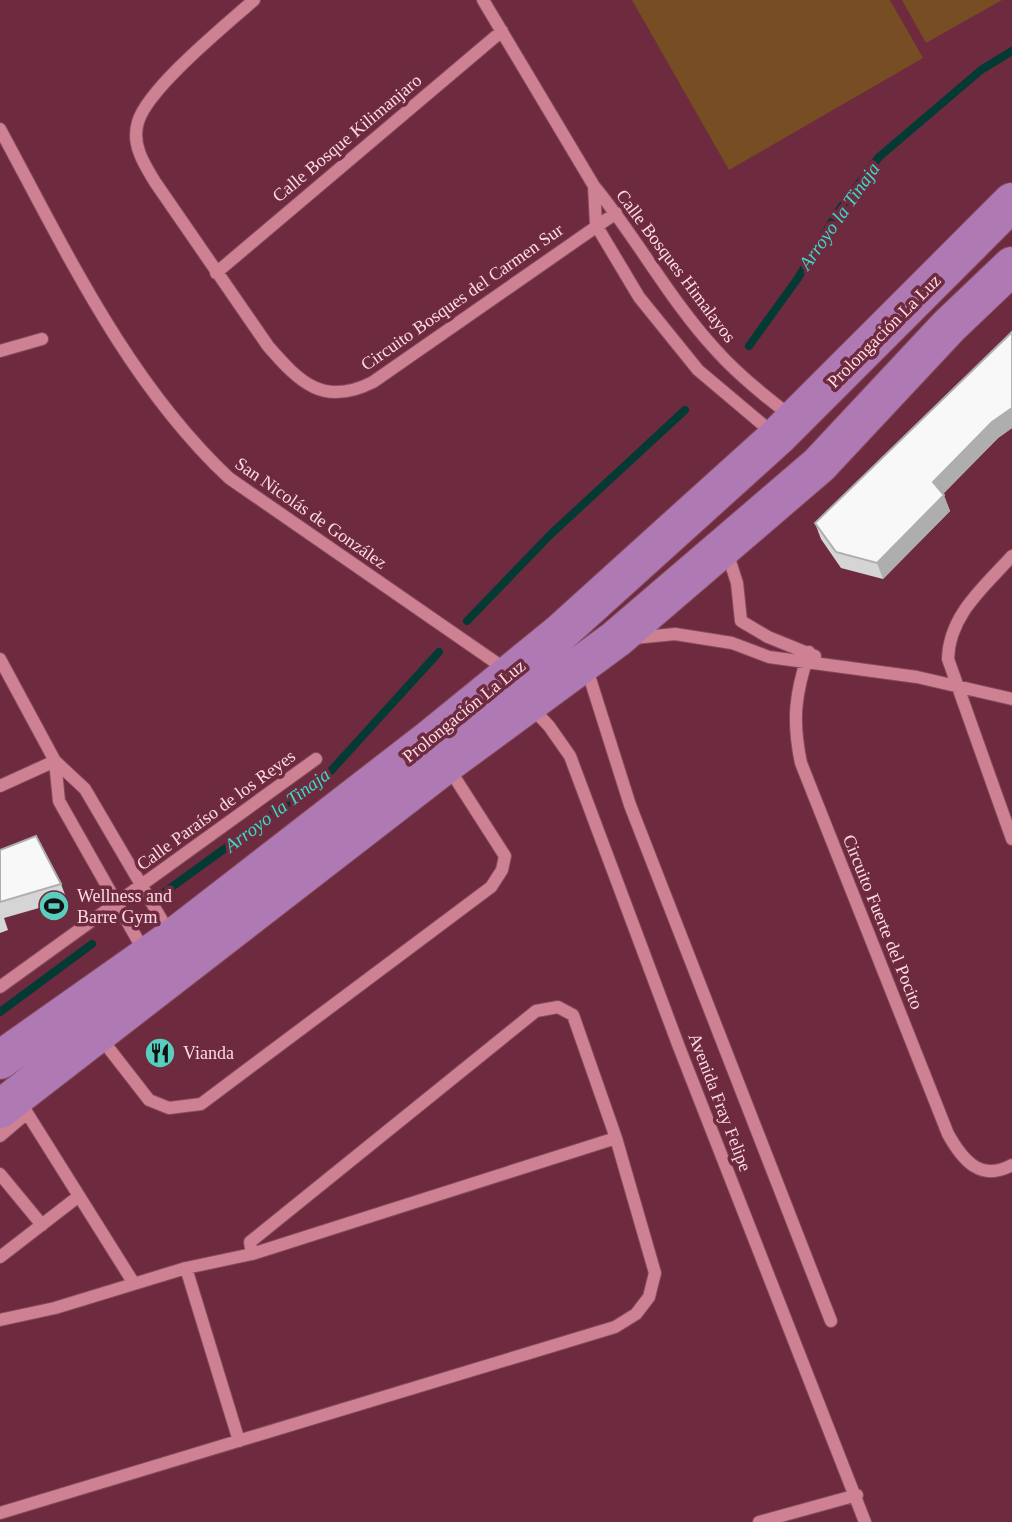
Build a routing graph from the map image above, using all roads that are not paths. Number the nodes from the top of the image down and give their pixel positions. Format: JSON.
{"nodes":[{"id":1,"x":483,"y":0,"type":"edge"},
{"id":2,"x":245,"y":3,"type":"edge"},
{"id":3,"x":502,"y":32,"type":"junction"},
{"id":4,"x":0,"y":129,"type":"edge"},
{"id":5,"x":594,"y":186,"type":"junction"},
{"id":6,"x":1012,"y":202,"type":"edge"},
{"id":7,"x":616,"y":213,"type":"junction"},
{"id":8,"x":596,"y":225,"type":"junction"},
{"id":9,"x":1012,"y":266,"type":"edge"},
{"id":10,"x":216,"y":272,"type":"junction"},
{"id":11,"x":41,"y":339,"type":"dead end"},
{"id":12,"x":0,"y":351,"type":"edge"},
{"id":13,"x":786,"y":428,"type":"junction"},
{"id":14,"x":725,"y":544,"type":"junction"},
{"id":15,"x":1012,"y":556,"type":"edge"},
{"id":16,"x":741,"y":621,"type":"junction"},
{"id":17,"x":616,"y":639,"type":"junction"},
{"id":18,"x":732,"y":643,"type":"junction"},
{"id":19,"x":807,"y":658,"type":"junction"},
{"id":20,"x":0,"y":659,"type":"edge"},
{"id":21,"x":584,"y":663,"type":"junction"},
{"id":22,"x":955,"y":686,"type":"junction"},
{"id":23,"x":519,"y":688,"type":"junction"},
{"id":24,"x":1012,"y":699,"type":"edge"},
{"id":25,"x":316,"y":759,"type":"dead end"},
{"id":26,"x":55,"y":761,"type":"junction"},
{"id":27,"x":446,"y":764,"type":"junction"},
{"id":28,"x":0,"y":786,"type":"edge"},
{"id":29,"x":1012,"y":839,"type":"edge"},
{"id":30,"x":141,"y":886,"type":"junction"},
{"id":31,"x":116,"y":904,"type":"junction"},
{"id":32,"x":160,"y":947,"type":"junction"},
{"id":33,"x":0,"y":987,"type":"edge"},
{"id":34,"x":98,"y":1034,"type":"junction"},
{"id":35,"x":0,"y":1060,"type":"edge"},
{"id":36,"x":16,"y":1105,"type":"edge"},
{"id":37,"x":0,"y":1136,"type":"edge"},
{"id":38,"x":616,"y":1138,"type":"junction"},
{"id":39,"x":1006,"y":1168,"type":"edge"},
{"id":40,"x":0,"y":1174,"type":"edge"},
{"id":41,"x":79,"y":1196,"type":"junction"},
{"id":42,"x":42,"y":1225,"type":"junction"},
{"id":43,"x":252,"y":1254,"type":"junction"},
{"id":44,"x":0,"y":1257,"type":"edge"},
{"id":45,"x":186,"y":1268,"type":"junction"},
{"id":46,"x":133,"y":1282,"type":"junction"},
{"id":47,"x":0,"y":1321,"type":"edge"},
{"id":48,"x":831,"y":1321,"type":"dead end"},
{"id":49,"x":239,"y":1441,"type":"junction"},
{"id":50,"x":857,"y":1495,"type":"junction"},
{"id":51,"x":0,"y":1513,"type":"edge"},
{"id":52,"x":759,"y":1522,"type":"edge"},
{"id":53,"x":865,"y":1522,"type":"edge"}],
"edges":[{"from":1,"to":3,"type":"street","name":"Calle Bosques Himalayos"},
{"from":2,"to":10,"type":"street","name":"Circuito Bosques del Carmen Sur"},
{"from":3,"to":5,"type":"street","name":"Calle Bosques Himalayos"},
{"from":3,"to":10,"type":"street","name":"Calle Bosque Kilimanjaro"},
{"from":4,"to":23,"type":"street","name":"San Nicolás de González"},
{"from":5,"to":7,"type":"street","name":"Calle Bosques Himalayos"},
{"from":5,"to":8,"type":"street","name":"Calle Bosques Himalayos"},
{"from":6,"to":13,"type":"main road","name":"Prolongación La Luz"},
{"from":7,"to":8,"type":"street","name":"Circuito Bosques del Carmen Sur"},
{"from":7,"to":13,"type":"street","name":"Calle Bosques Himalayos"},
{"from":8,"to":10,"type":"street","name":"Circuito Bosques del Carmen Sur"},
{"from":8,"to":13,"type":"street","name":"Calle Bosques Himalayos"},
{"from":9,"to":14,"type":"main road","name":"Prolongación La Luz"},
{"from":11,"to":12,"type":"street"},
{"from":13,"to":23,"type":"main road","name":"Prolongación La Luz"},
{"from":14,"to":16,"type":"street"},
{"from":14,"to":17,"type":"main road","name":"Prolongación La Luz"},
{"from":15,"to":22,"type":"street"},
{"from":16,"to":18,"type":"street"},
{"from":16,"to":19,"type":"street"},
{"from":17,"to":18,"type":"street"},
{"from":17,"to":21,"type":"main road","name":"Prolongación La Luz"},
{"from":18,"to":19,"type":"street"},
{"from":19,"to":22,"type":"street"},
{"from":19,"to":39,"type":"street","name":"Circuito Fuerte del Pocito"},
{"from":20,"to":26,"type":"street"},
{"from":21,"to":23,"type":"main road","name":"Prolongación La Luz"},
{"from":21,"to":48,"type":"street","name":"Avenida Fray Felipe"},
{"from":22,"to":24,"type":"street"},
{"from":22,"to":29,"type":"street"},
{"from":23,"to":27,"type":"main road","name":"Prolongación La Luz"},
{"from":23,"to":32,"type":"main road","name":"Prolongación La Luz"},
{"from":23,"to":50,"type":"street","name":"Avenida Fray Felipe"},
{"from":25,"to":30,"type":"street","name":"Calle Paraíso de los Reyes"},
{"from":26,"to":28,"type":"street"},
{"from":26,"to":30,"type":"street"},
{"from":26,"to":31,"type":"street"},
{"from":27,"to":34,"type":"main road","name":"Prolongación La Luz"},
{"from":27,"to":34,"type":"street"},
{"from":30,"to":31,"type":"street","name":"Calle Paraíso de los Reyes"},
{"from":30,"to":32,"type":"street"},
{"from":31,"to":32,"type":"street"},
{"from":31,"to":33,"type":"street","name":"Calle Paraíso de los Reyes"},
{"from":32,"to":35,"type":"main road","name":"Prolongación La Luz"},
{"from":34,"to":36,"type":"main road","name":"Prolongación La Luz"},
{"from":36,"to":37,"type":"street"},
{"from":36,"to":41,"type":"street"},
{"from":38,"to":43,"type":"street"},
{"from":38,"to":43,"type":"street"},
{"from":38,"to":49,"type":"street"},
{"from":40,"to":42,"type":"street"},
{"from":41,"to":42,"type":"street"},
{"from":41,"to":46,"type":"street"},
{"from":42,"to":44,"type":"street"},
{"from":43,"to":45,"type":"street"},
{"from":45,"to":46,"type":"street"},
{"from":45,"to":49,"type":"street"},
{"from":46,"to":47,"type":"street"},
{"from":49,"to":51,"type":"street"},
{"from":50,"to":52,"type":"street"},
{"from":50,"to":53,"type":"street","name":"Avenida Fray Felipe"}]}
